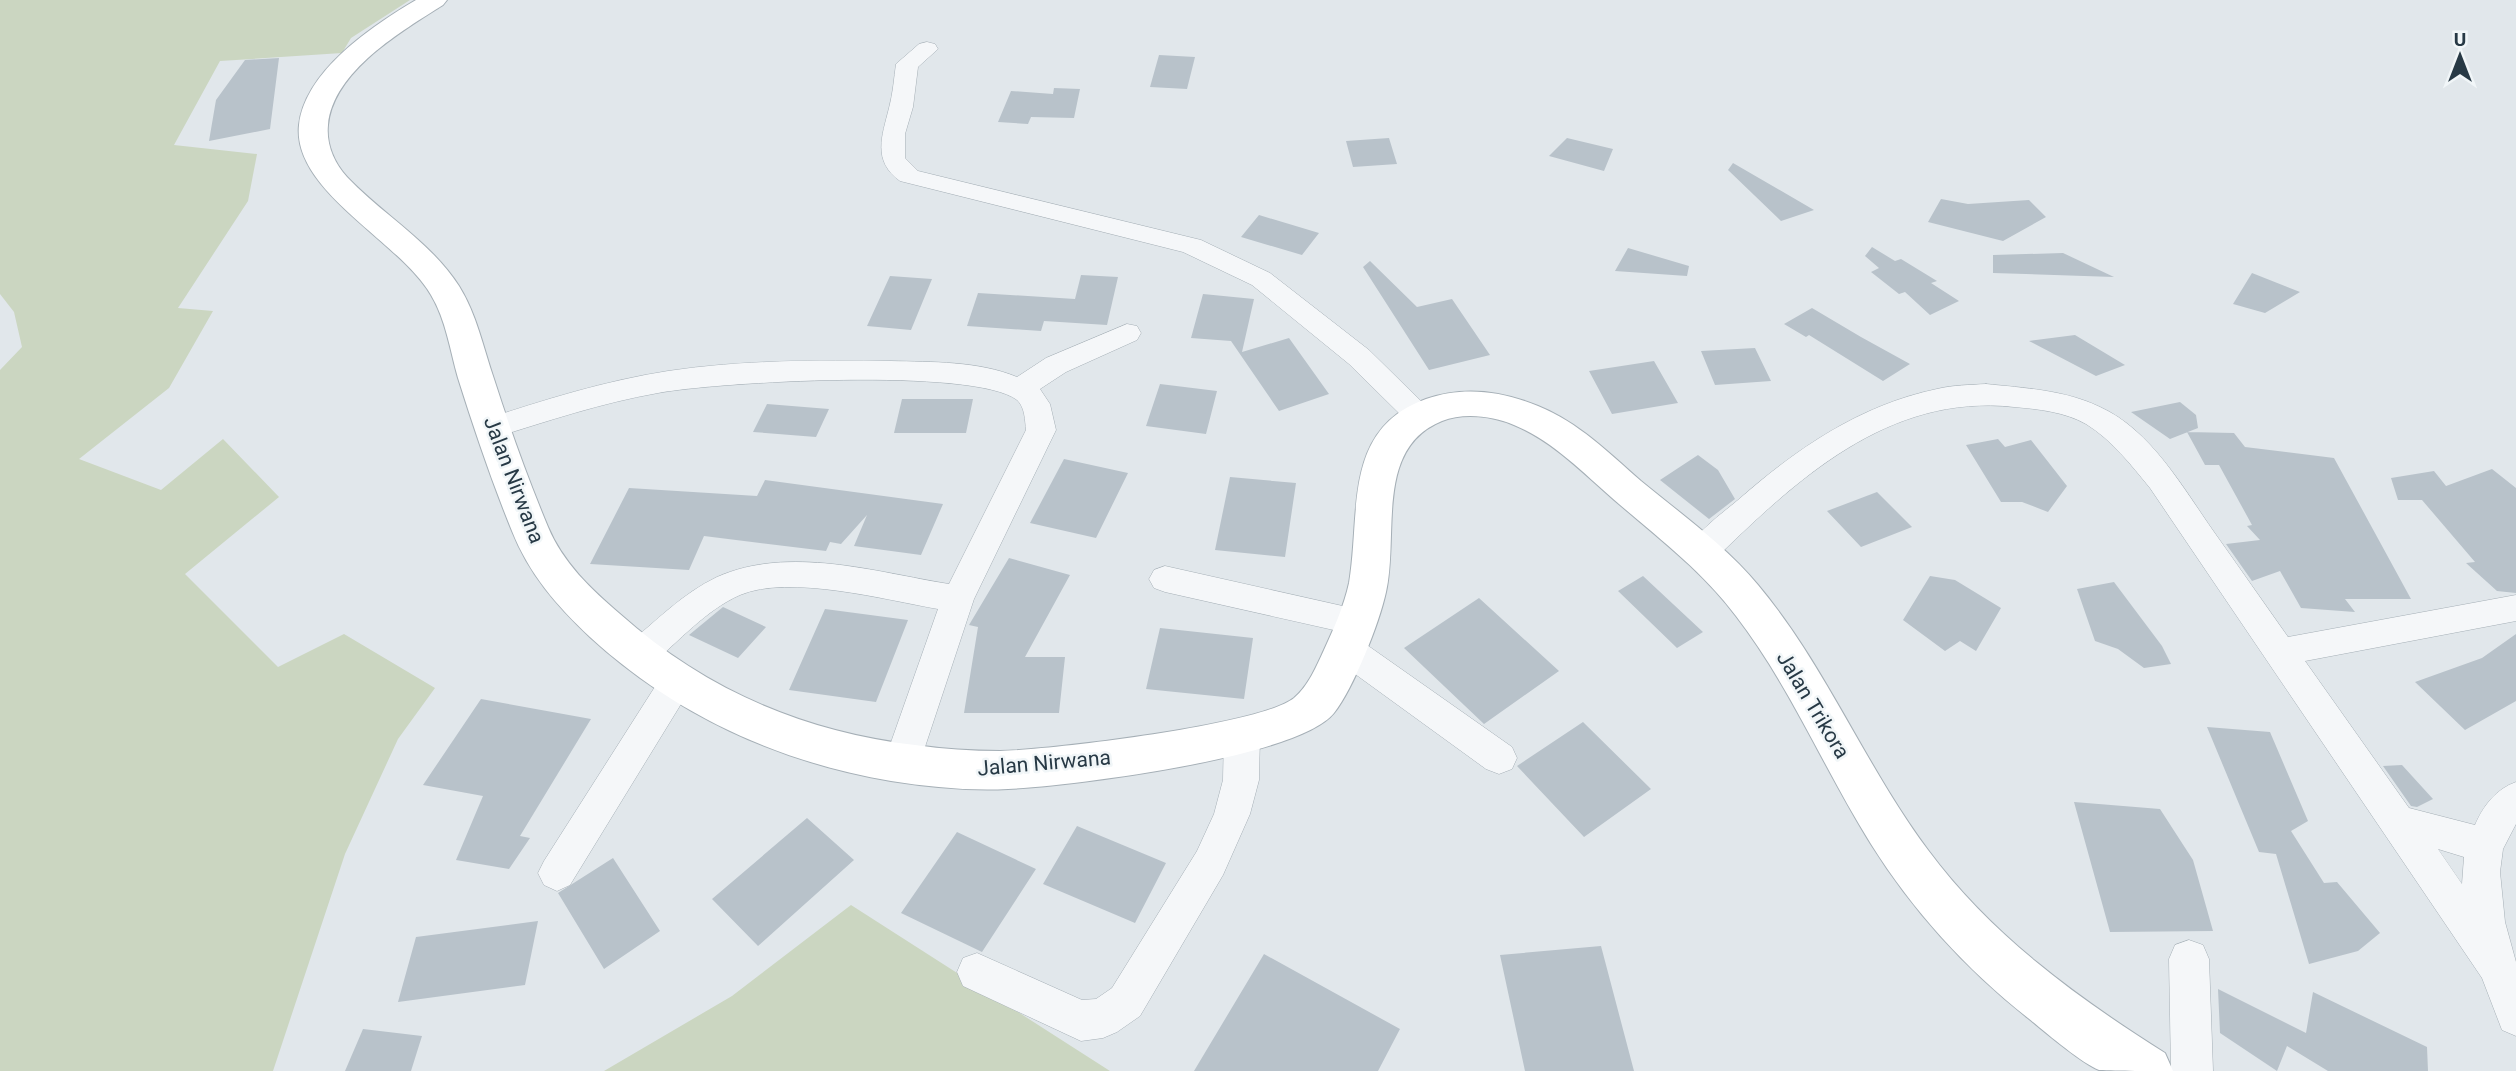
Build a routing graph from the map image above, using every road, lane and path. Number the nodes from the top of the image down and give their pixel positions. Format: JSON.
{"nodes":[{"id":1,"x":433,"y":0,"type":"edge"},
{"id":2,"x":927,"y":49,"type":"dead end"},
{"id":3,"x":1127,"y":333,"type":"dead end"},
{"id":4,"x":1020,"y":388,"type":"junction"},
{"id":5,"x":1429,"y":412,"type":"junction"},
{"id":6,"x":494,"y":426,"type":"junction"},
{"id":7,"x":1701,"y":553,"type":"junction"},
{"id":8,"x":1165,"y":579,"type":"dead end"},
{"id":9,"x":958,"y":599,"type":"junction"},
{"id":10,"x":2516,"y":608,"type":"edge"},
{"id":11,"x":1351,"y":635,"type":"junction"},
{"id":12,"x":2281,"y":652,"type":"junction"},
{"id":13,"x":639,"y":655,"type":"junction"},
{"id":14,"x":677,"y":681,"type":"junction"},
{"id":15,"x":1242,"y":735,"type":"junction"},
{"id":16,"x":1499,"y":758,"type":"dead end"},
{"id":17,"x":901,"y":765,"type":"junction"},
{"id":18,"x":2516,"y":799,"type":"edge"},
{"id":19,"x":2398,"y":822,"type":"junction"},
{"id":20,"x":2485,"y":845,"type":"junction"},
{"id":21,"x":557,"y":873,"type":"dead end"},
{"id":22,"x":2189,"y":958,"type":"dead end"},
{"id":23,"x":2496,"y":965,"type":"junction"},
{"id":24,"x":977,"y":972,"type":"dead end"},
{"id":25,"x":2516,"y":1016,"type":"edge"},
{"id":26,"x":2147,"y":1071,"type":"edge"},
{"id":27,"x":2192,"y":1071,"type":"edge"}],
"edges":[{"from":1,"to":6,"type":"street","name":"Jalan Nirwana"},
{"from":2,"to":5,"type":"street"},
{"from":3,"to":4,"type":"street"},
{"from":4,"to":6,"type":"street"},
{"from":4,"to":9,"type":"street"},
{"from":5,"to":7,"type":"street","name":"Jalan Trikora"},
{"from":5,"to":11,"type":"street","name":"Jalan Nirwana"},
{"from":6,"to":13,"type":"street","name":"Jalan Nirwana"},
{"from":7,"to":12,"type":"street"},
{"from":7,"to":26,"type":"street","name":"Jalan Trikora"},
{"from":8,"to":11,"type":"street"},
{"from":9,"to":13,"type":"street"},
{"from":9,"to":17,"type":"street"},
{"from":10,"to":12,"type":"street"},
{"from":11,"to":15,"type":"street","name":"Jalan Nirwana"},
{"from":11,"to":16,"type":"street"},
{"from":12,"to":19,"type":"street"},
{"from":13,"to":14,"type":"street","name":"Jalan Nirwana"},
{"from":14,"to":17,"type":"street","name":"Jalan Nirwana"},
{"from":14,"to":21,"type":"street"},
{"from":15,"to":17,"type":"street","name":"Jalan Nirwana"},
{"from":15,"to":24,"type":"street"},
{"from":18,"to":20,"type":"street"},
{"from":19,"to":20,"type":"street"},
{"from":19,"to":23,"type":"street"},
{"from":20,"to":23,"type":"street"},
{"from":22,"to":27,"type":"street"},
{"from":23,"to":25,"type":"street"}]}
